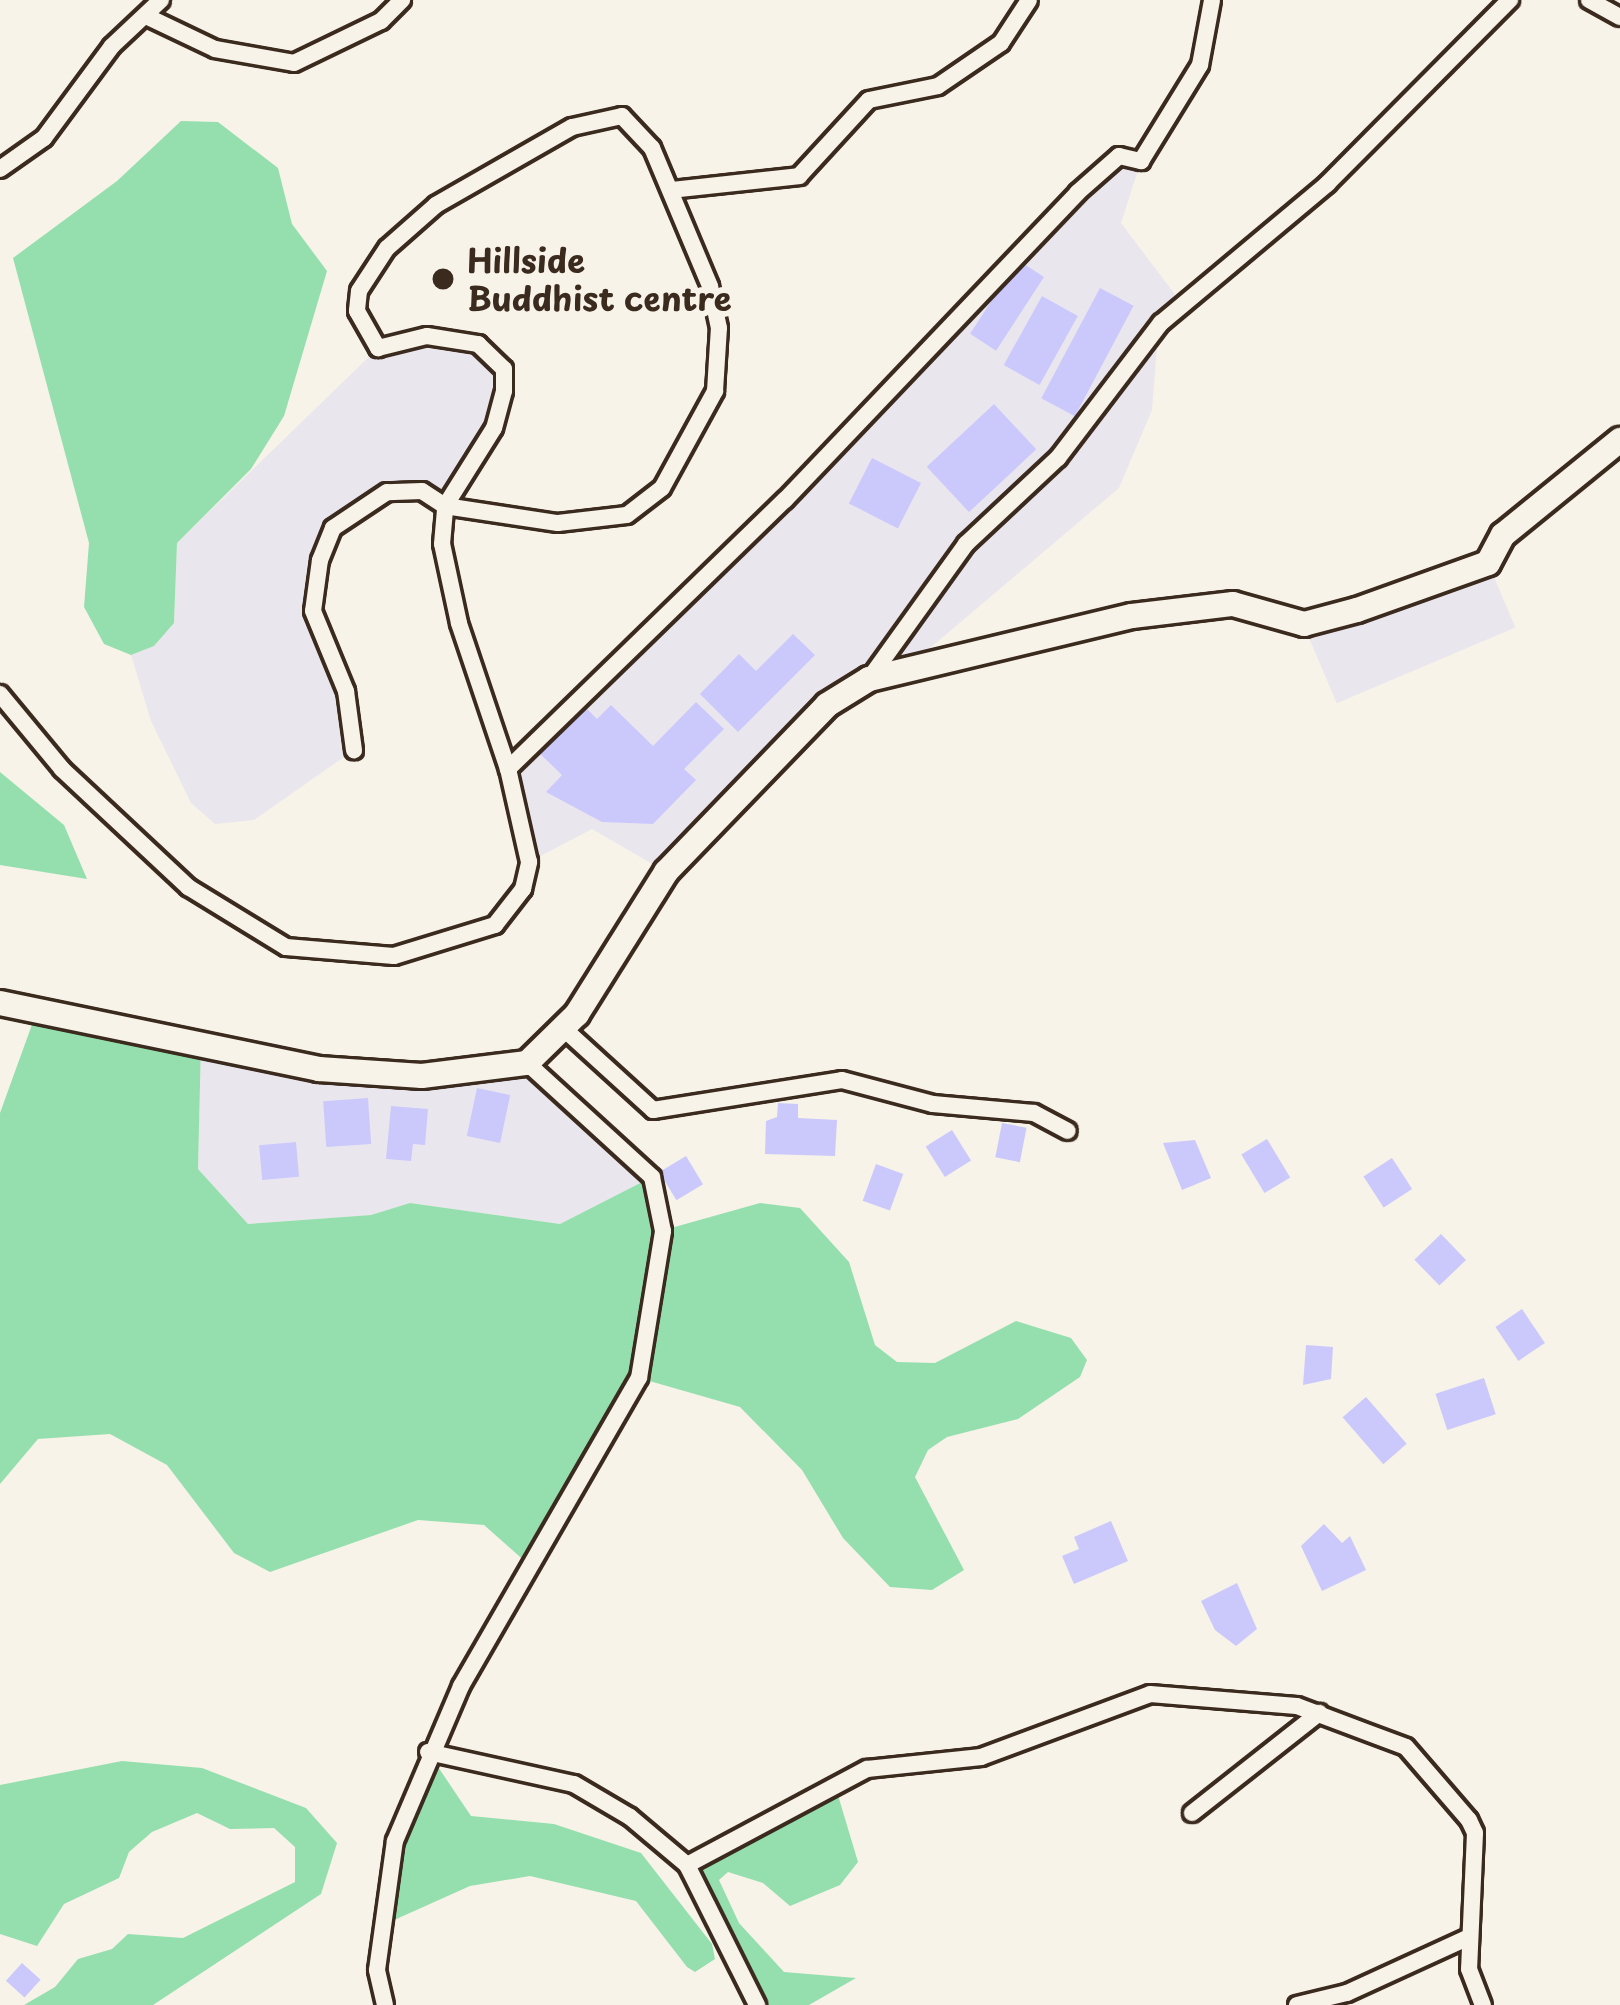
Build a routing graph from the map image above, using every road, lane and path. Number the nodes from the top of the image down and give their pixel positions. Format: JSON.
{"nodes":[{"id":1,"x":160,"y":0,"type":"edge"},
{"id":2,"x":402,"y":0,"type":"edge"},
{"id":3,"x":1029,"y":0,"type":"edge"},
{"id":4,"x":1213,"y":0,"type":"edge"},
{"id":5,"x":1510,"y":0,"type":"edge"},
{"id":6,"x":1589,"y":0,"type":"edge"},
{"id":7,"x":148,"y":17,"type":"junction"},
{"id":8,"x":1620,"y":17,"type":"edge"},
{"id":9,"x":0,"y":169,"type":"edge"},
{"id":10,"x":671,"y":190,"type":"junction"},
{"id":11,"x":1620,"y":440,"type":"edge"},
{"id":12,"x":445,"y":506,"type":"junction"},
{"id":13,"x":869,"y":679,"type":"junction"},
{"id":14,"x":0,"y":694,"type":"edge"},
{"id":15,"x":353,"y":750,"type":"dead end"},
{"id":16,"x":508,"y":769,"type":"junction"},
{"id":17,"x":0,"y":1003,"type":"edge"},
{"id":18,"x":563,"y":1028,"type":"junction"},
{"id":19,"x":527,"y":1064,"type":"junction"},
{"id":20,"x":1069,"y":1131,"type":"dead end"},
{"id":21,"x":1319,"y":1713,"type":"junction"},
{"id":22,"x":428,"y":1752,"type":"junction"},
{"id":23,"x":1192,"y":1814,"type":"dead end"},
{"id":24,"x":688,"y":1864,"type":"junction"},
{"id":25,"x":1467,"y":1939,"type":"junction"},
{"id":26,"x":386,"y":2005,"type":"edge"},
{"id":27,"x":757,"y":2005,"type":"edge"},
{"id":28,"x":1297,"y":2005,"type":"edge"},
{"id":29,"x":1483,"y":2005,"type":"edge"}],
"edges":[{"from":1,"to":7,"type":"street"},
{"from":2,"to":7,"type":"street"},
{"from":3,"to":10,"type":"street"},
{"from":4,"to":16,"type":"street"},
{"from":5,"to":13,"type":"street"},
{"from":6,"to":8,"type":"street"},
{"from":7,"to":9,"type":"street"},
{"from":10,"to":12,"type":"street"},
{"from":10,"to":12,"type":"street"},
{"from":11,"to":13,"type":"main road"},
{"from":12,"to":15,"type":"street"},
{"from":12,"to":16,"type":"street"},
{"from":13,"to":18,"type":"main road"},
{"from":14,"to":16,"type":"street"},
{"from":17,"to":19,"type":"main road"},
{"from":18,"to":19,"type":"main road"},
{"from":18,"to":20,"type":"street"},
{"from":19,"to":22,"type":"street"},
{"from":21,"to":23,"type":"street"},
{"from":21,"to":24,"type":"street"},
{"from":21,"to":25,"type":"street"},
{"from":22,"to":24,"type":"street"},
{"from":22,"to":26,"type":"street"},
{"from":24,"to":27,"type":"street"},
{"from":25,"to":28,"type":"street"},
{"from":25,"to":29,"type":"street"}]}
